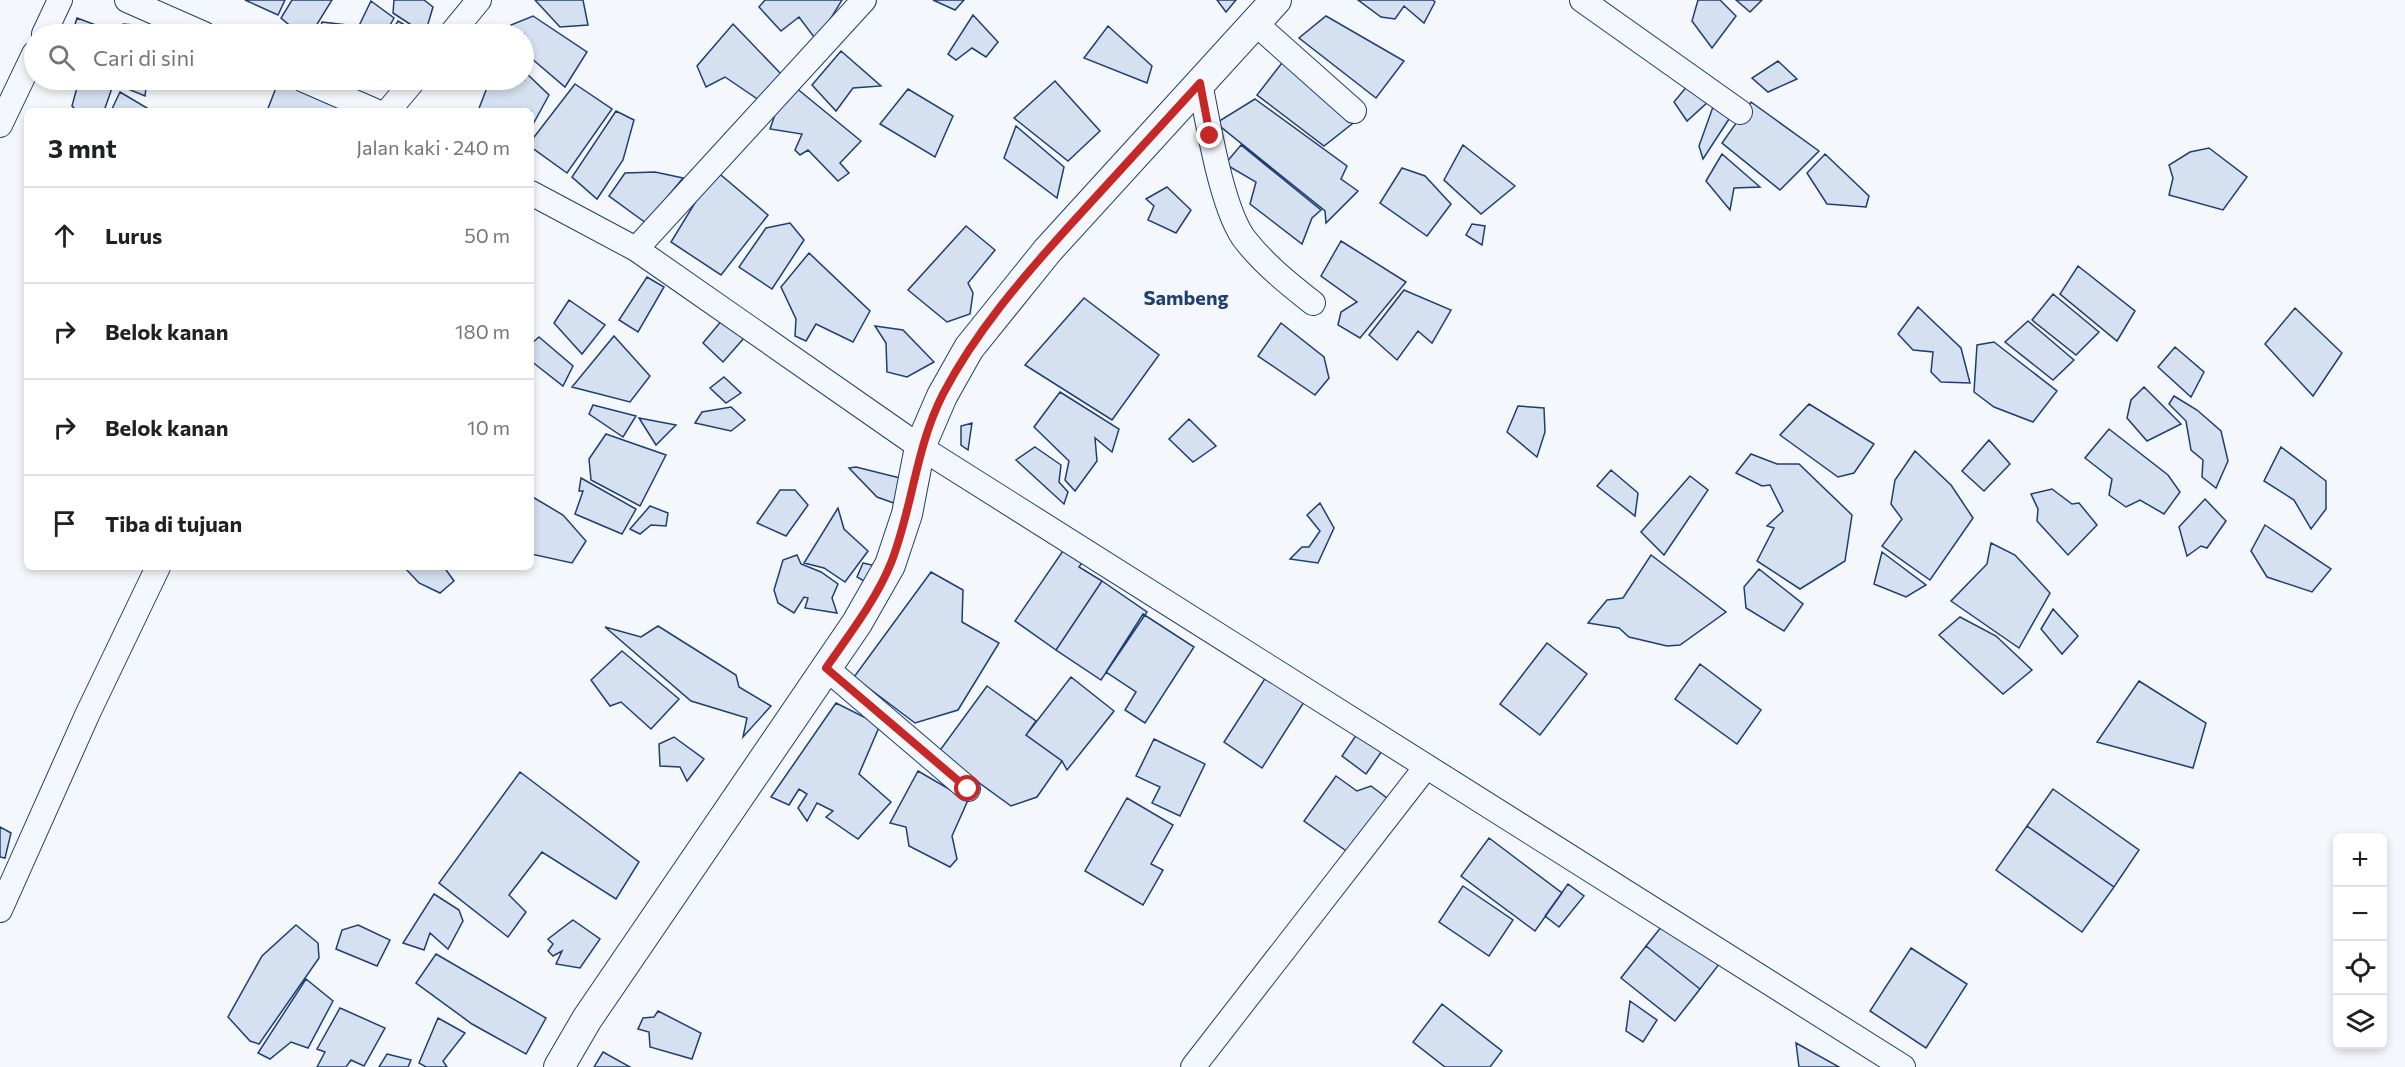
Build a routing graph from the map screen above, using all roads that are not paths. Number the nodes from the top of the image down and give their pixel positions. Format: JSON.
{"nodes":[{"id":1,"x":60,"y":0,"type":"edge"},
{"id":2,"x":127,"y":0,"type":"edge"},
{"id":3,"x":479,"y":0,"type":"edge"},
{"id":4,"x":864,"y":0,"type":"edge"},
{"id":5,"x":1276,"y":0,"type":"edge"},
{"id":6,"x":1582,"y":0,"type":"edge"},
{"id":7,"x":1255,"y":23,"type":"junction"},
{"id":8,"x":49,"y":24,"type":"edge"},
{"id":9,"x":181,"y":24,"type":"edge"},
{"id":10,"x":459,"y":24,"type":"edge"},
{"id":11,"x":24,"y":75,"type":"edge"},
{"id":12,"x":1200,"y":83,"type":"junction"},
{"id":13,"x":327,"y":90,"type":"edge"},
{"id":14,"x":406,"y":90,"type":"edge"},
{"id":15,"x":368,"y":108,"type":"edge"},
{"id":16,"x":391,"y":108,"type":"edge"},
{"id":17,"x":1354,"y":111,"type":"dead end"},
{"id":18,"x":1740,"y":112,"type":"dead end"},
{"id":19,"x":0,"y":125,"type":"edge"},
{"id":20,"x":534,"y":195,"type":"edge"},
{"id":21,"x":636,"y":249,"type":"junction"},
{"id":22,"x":1313,"y":303,"type":"dead end"},
{"id":23,"x":920,"y":447,"type":"junction"},
{"id":24,"x":157,"y":570,"type":"edge"},
{"id":25,"x":826,"y":668,"type":"junction"},
{"id":26,"x":1426,"y":767,"type":"junction"},
{"id":27,"x":968,"y":789,"type":"dead end"},
{"id":28,"x":0,"y":910,"type":"edge"},
{"id":29,"x":559,"y":1067,"type":"edge"},
{"id":30,"x":1193,"y":1067,"type":"edge"},
{"id":31,"x":1903,"y":1067,"type":"edge"}],
"edges":[{"from":1,"to":8,"type":"street"},
{"from":2,"to":9,"type":"street"},
{"from":3,"to":10,"type":"street"},
{"from":4,"to":21,"type":"street"},
{"from":5,"to":7,"type":"street"},
{"from":6,"to":18,"type":"street"},
{"from":7,"to":12,"type":"street"},
{"from":7,"to":17,"type":"street"},
{"from":11,"to":19,"type":"street"},
{"from":12,"to":22,"type":"street"},
{"from":12,"to":23,"type":"street"},
{"from":13,"to":15,"type":"street"},
{"from":14,"to":16,"type":"street"},
{"from":20,"to":21,"type":"street"},
{"from":21,"to":23,"type":"street"},
{"from":23,"to":25,"type":"street"},
{"from":23,"to":26,"type":"street"},
{"from":24,"to":28,"type":"street"},
{"from":25,"to":27,"type":"street"},
{"from":25,"to":29,"type":"street"},
{"from":26,"to":30,"type":"street"},
{"from":26,"to":31,"type":"street"}]}
